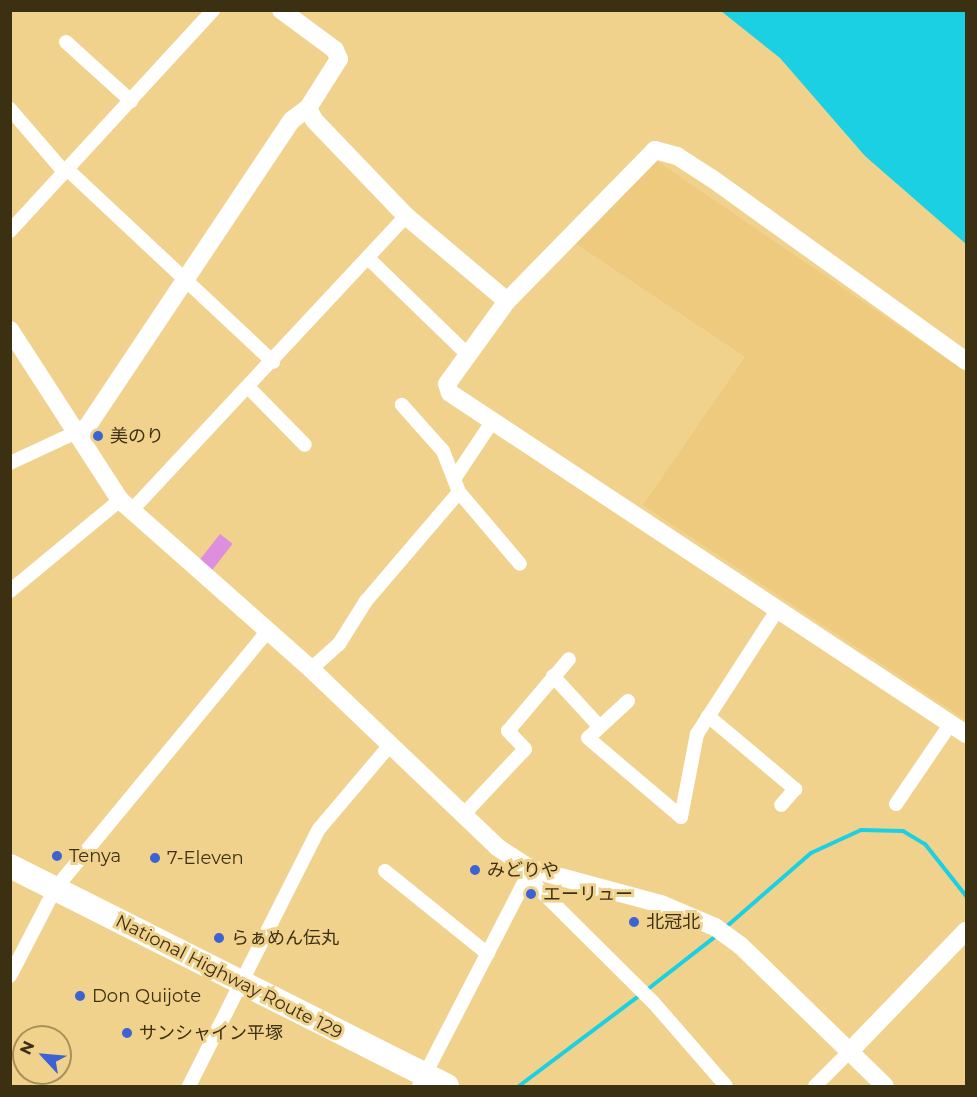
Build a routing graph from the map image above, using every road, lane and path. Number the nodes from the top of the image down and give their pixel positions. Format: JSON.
{"nodes":[{"id":1,"x":213,"y":10,"type":"edge"},
{"id":2,"x":280,"y":10,"type":"edge"},
{"id":3,"x":66,"y":42,"type":"dead end"},
{"id":4,"x":131,"y":101,"type":"junction"},
{"id":5,"x":308,"y":108,"type":"junction"},
{"id":6,"x":10,"y":109,"type":"edge"},
{"id":7,"x":66,"y":172,"type":"junction"},
{"id":8,"x":406,"y":216,"type":"junction"},
{"id":9,"x":10,"y":231,"type":"edge"},
{"id":10,"x":368,"y":258,"type":"junction"},
{"id":11,"x":186,"y":279,"type":"junction"},
{"id":12,"x":507,"y":301,"type":"junction"},
{"id":13,"x":10,"y":330,"type":"edge"},
{"id":14,"x":468,"y":355,"type":"junction"},
{"id":15,"x":966,"y":361,"type":"edge"},
{"id":16,"x":273,"y":362,"type":"junction"},
{"id":17,"x":248,"y":387,"type":"junction"},
{"id":18,"x":402,"y":405,"type":"dead end"},
{"id":19,"x":492,"y":422,"type":"junction"},
{"id":20,"x":79,"y":432,"type":"junction"},
{"id":21,"x":305,"y":445,"type":"dead end"},
{"id":22,"x":10,"y":463,"type":"edge"},
{"id":23,"x":456,"y":476,"type":"junction"},
{"id":24,"x":459,"y":492,"type":"junction"},
{"id":25,"x":125,"y":506,"type":"junction"},
{"id":26,"x":520,"y":564,"type":"dead end"},
{"id":27,"x":10,"y":591,"type":"edge"},
{"id":28,"x":778,"y":609,"type":"junction"},
{"id":29,"x":268,"y":631,"type":"junction"},
{"id":30,"x":569,"y":659,"type":"dead end"},
{"id":31,"x":310,"y":669,"type":"junction"},
{"id":32,"x":554,"y":676,"type":"junction"},
{"id":33,"x":628,"y":701,"type":"dead end"},
{"id":34,"x":708,"y":716,"type":"junction"},
{"id":35,"x":951,"y":723,"type":"junction"},
{"id":36,"x":599,"y":726,"type":"junction"},
{"id":37,"x":966,"y":734,"type":"edge"},
{"id":38,"x":390,"y":745,"type":"junction"},
{"id":39,"x":896,"y":804,"type":"dead end"},
{"id":40,"x":781,"y":806,"type":"dead end"},
{"id":41,"x":464,"y":814,"type":"junction"},
{"id":42,"x":10,"y":866,"type":"edge"},
{"id":43,"x":531,"y":869,"type":"junction"},
{"id":44,"x":385,"y":872,"type":"dead end"},
{"id":45,"x":10,"y":883,"type":"edge"},
{"id":46,"x":52,"y":896,"type":"junction"},
{"id":47,"x":966,"y":931,"type":"edge"},
{"id":48,"x":488,"y":954,"type":"junction"},
{"id":49,"x":10,"y":976,"type":"edge"},
{"id":50,"x":238,"y":990,"type":"junction"},
{"id":51,"x":850,"y":1051,"type":"junction"},
{"id":52,"x":419,"y":1083,"type":"edge"},
{"id":53,"x":189,"y":1086,"type":"edge"},
{"id":54,"x":447,"y":1086,"type":"edge"},
{"id":55,"x":726,"y":1086,"type":"edge"},
{"id":56,"x":815,"y":1086,"type":"edge"},
{"id":57,"x":885,"y":1086,"type":"edge"}],
"edges":[{"from":1,"to":4,"type":"street"},
{"from":2,"to":5,"type":"street"},
{"from":3,"to":4,"type":"street"},
{"from":4,"to":7,"type":"street"},
{"from":5,"to":8,"type":"street"},
{"from":5,"to":11,"type":"street"},
{"from":6,"to":7,"type":"street"},
{"from":7,"to":9,"type":"street"},
{"from":7,"to":11,"type":"street"},
{"from":8,"to":10,"type":"street"},
{"from":8,"to":12,"type":"street"},
{"from":10,"to":14,"type":"street"},
{"from":10,"to":16,"type":"street"},
{"from":11,"to":16,"type":"street"},
{"from":11,"to":20,"type":"street"},
{"from":12,"to":14,"type":"street"},
{"from":12,"to":15,"type":"street"},
{"from":13,"to":20,"type":"street"},
{"from":14,"to":19,"type":"street"},
{"from":16,"to":17,"type":"street"},
{"from":17,"to":21,"type":"street"},
{"from":17,"to":25,"type":"street"},
{"from":18,"to":23,"type":"street"},
{"from":19,"to":23,"type":"street"},
{"from":19,"to":28,"type":"street"},
{"from":20,"to":22,"type":"street"},
{"from":20,"to":25,"type":"street"},
{"from":23,"to":24,"type":"street"},
{"from":24,"to":26,"type":"street"},
{"from":24,"to":31,"type":"street"},
{"from":25,"to":27,"type":"street"},
{"from":25,"to":29,"type":"street"},
{"from":28,"to":34,"type":"street"},
{"from":28,"to":35,"type":"street"},
{"from":29,"to":31,"type":"street"},
{"from":29,"to":46,"type":"street"},
{"from":30,"to":32,"type":"street"},
{"from":31,"to":38,"type":"street"},
{"from":32,"to":36,"type":"street"},
{"from":32,"to":41,"type":"street"},
{"from":33,"to":36,"type":"street"},
{"from":34,"to":36,"type":"street"},
{"from":34,"to":40,"type":"street"},
{"from":35,"to":37,"type":"street"},
{"from":35,"to":39,"type":"street"},
{"from":38,"to":41,"type":"street"},
{"from":38,"to":50,"type":"street"},
{"from":41,"to":43,"type":"street"},
{"from":42,"to":46,"type":"highway","name":"National Highway Route 129"},
{"from":43,"to":48,"type":"street"},
{"from":43,"to":51,"type":"street"},
{"from":43,"to":55,"type":"street"},
{"from":44,"to":48,"type":"street"},
{"from":45,"to":46,"type":"highway","name":"National Highway Route 129"},
{"from":46,"to":49,"type":"street"},
{"from":46,"to":50,"type":"highway","name":"National Highway Route 129"},
{"from":47,"to":51,"type":"street"},
{"from":48,"to":52,"type":"street"},
{"from":50,"to":52,"type":"highway","name":"National Highway Route 129"},
{"from":50,"to":53,"type":"street"},
{"from":51,"to":56,"type":"street"},
{"from":51,"to":57,"type":"street"},
{"from":52,"to":54,"type":"highway","name":"National Highway Route 129"}]}
